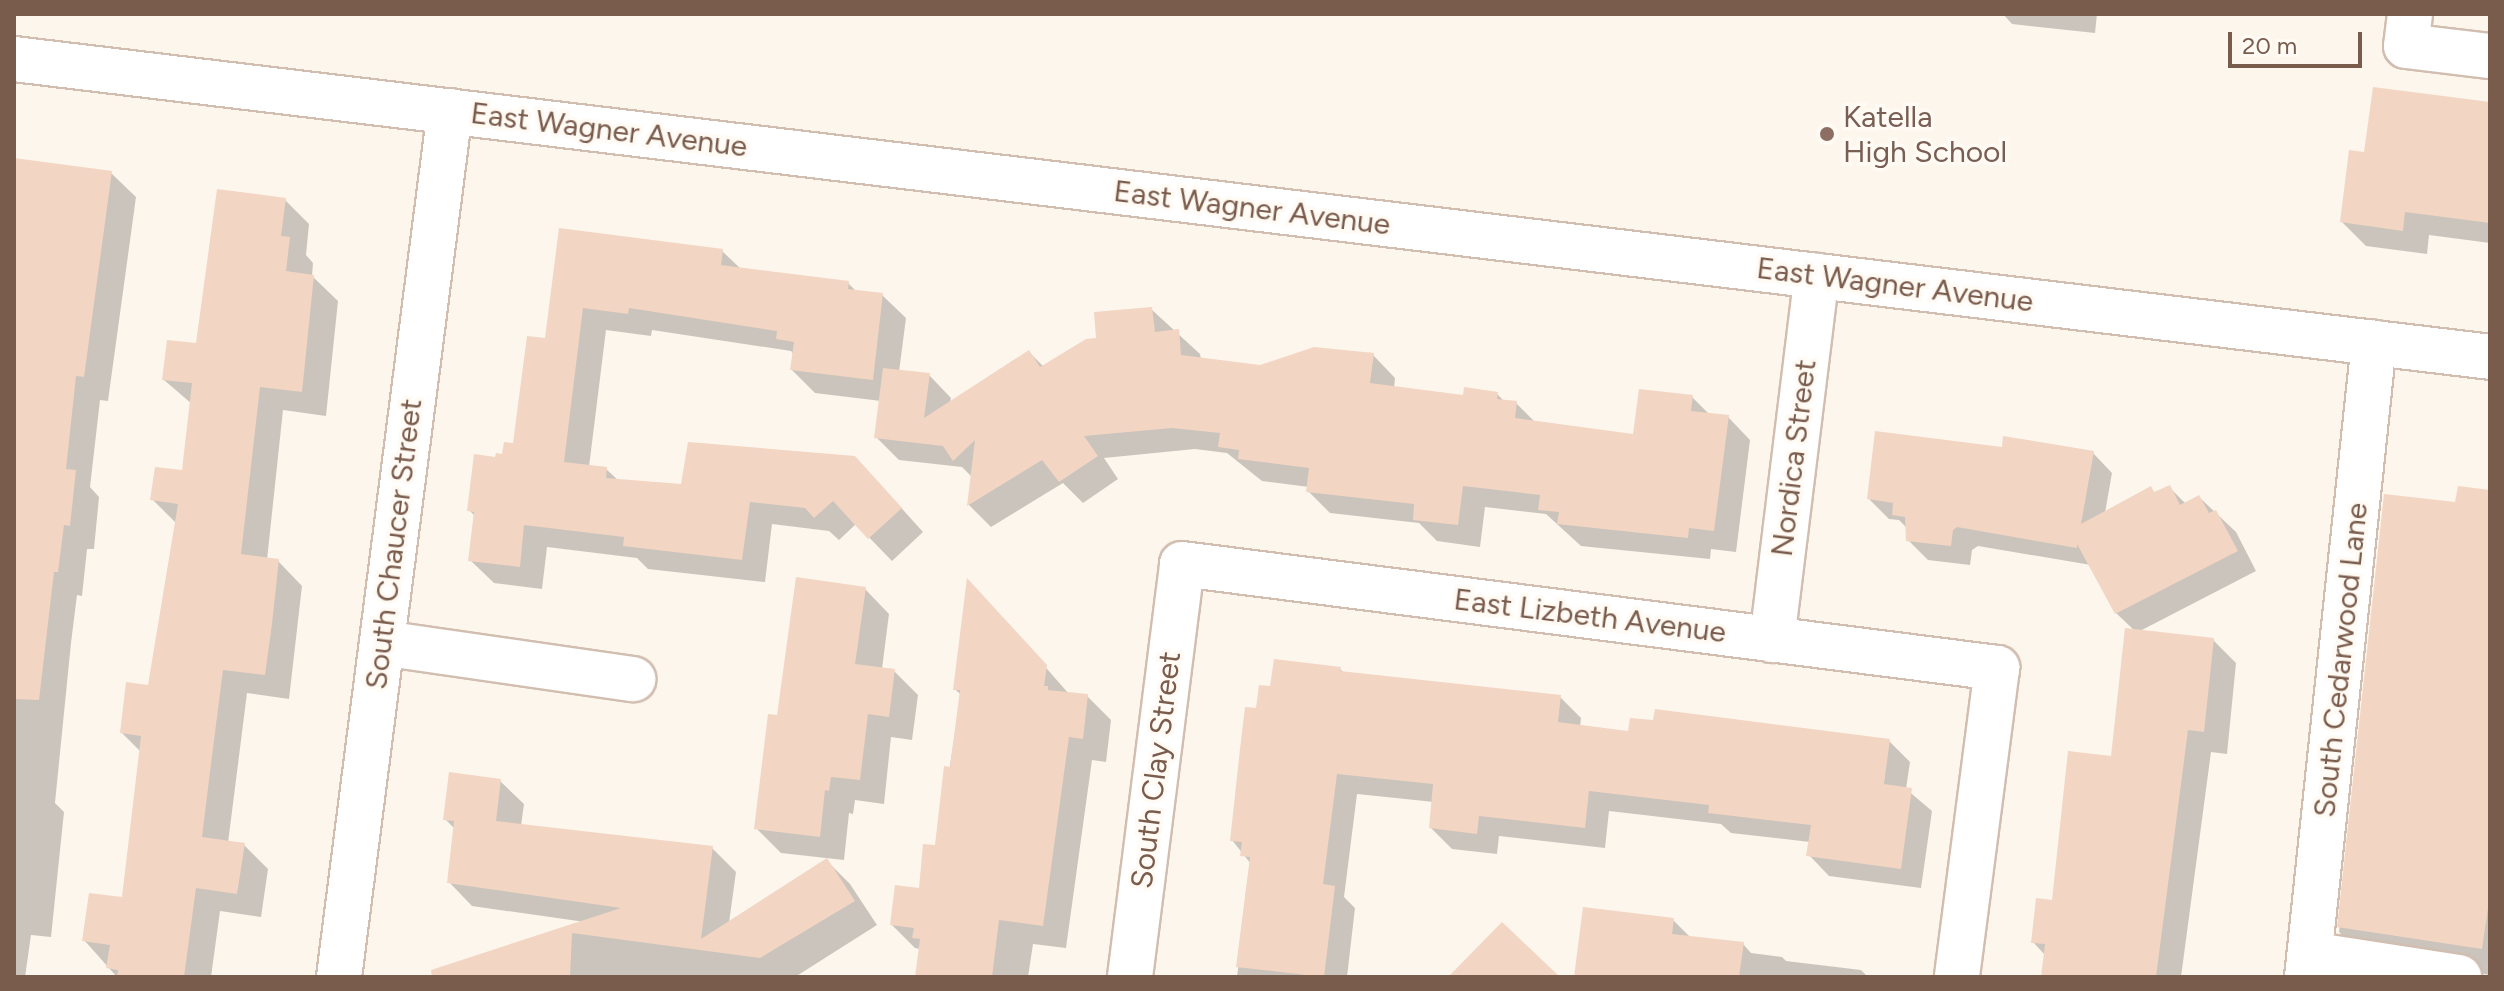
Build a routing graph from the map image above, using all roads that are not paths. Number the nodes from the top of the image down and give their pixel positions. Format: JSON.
{"nodes":[{"id":1,"x":2410,"y":14,"type":"edge"},
{"id":2,"x":2490,"y":56,"type":"edge"},
{"id":3,"x":14,"y":59,"type":"edge"},
{"id":4,"x":450,"y":111,"type":"junction"},
{"id":5,"x":1817,"y":276,"type":"junction"},
{"id":6,"x":2374,"y":343,"type":"junction"},
{"id":7,"x":2490,"y":357,"type":"edge"},
{"id":8,"x":1182,"y":564,"type":"joint"},
{"id":9,"x":1772,"y":640,"type":"junction"},
{"id":10,"x":382,"y":643,"type":"junction"},
{"id":11,"x":633,"y":679,"type":"dead end"},
{"id":12,"x":2309,"y":965,"type":"edge"},
{"id":13,"x":339,"y":977,"type":"edge"},
{"id":14,"x":1130,"y":977,"type":"edge"},
{"id":15,"x":1957,"y":977,"type":"edge"},
{"id":16,"x":2459,"y":977,"type":"edge"}],
"edges":[{"from":1,"to":2,"type":"street"},
{"from":3,"to":4,"type":"street","name":"East Wagner Avenue"},
{"from":4,"to":5,"type":"street","name":"East Wagner Avenue"},
{"from":4,"to":10,"type":"street","name":"South Chaucer Street"},
{"from":5,"to":6,"type":"street","name":"East Wagner Avenue"},
{"from":5,"to":9,"type":"street","name":"Nordica Street"},
{"from":6,"to":7,"type":"street","name":"East Wagner Avenue"},
{"from":6,"to":12,"type":"street","name":"South Cedarwood Lane"},
{"from":8,"to":9,"type":"street","name":"East Lizbeth Avenue"},
{"from":8,"to":14,"type":"street","name":"South Clay Street"},
{"from":9,"to":15,"type":"street","name":"East Lizbeth Avenue"},
{"from":10,"to":11,"type":"street"},
{"from":10,"to":13,"type":"street","name":"South Chaucer Street"},
{"from":12,"to":16,"type":"street"}]}
